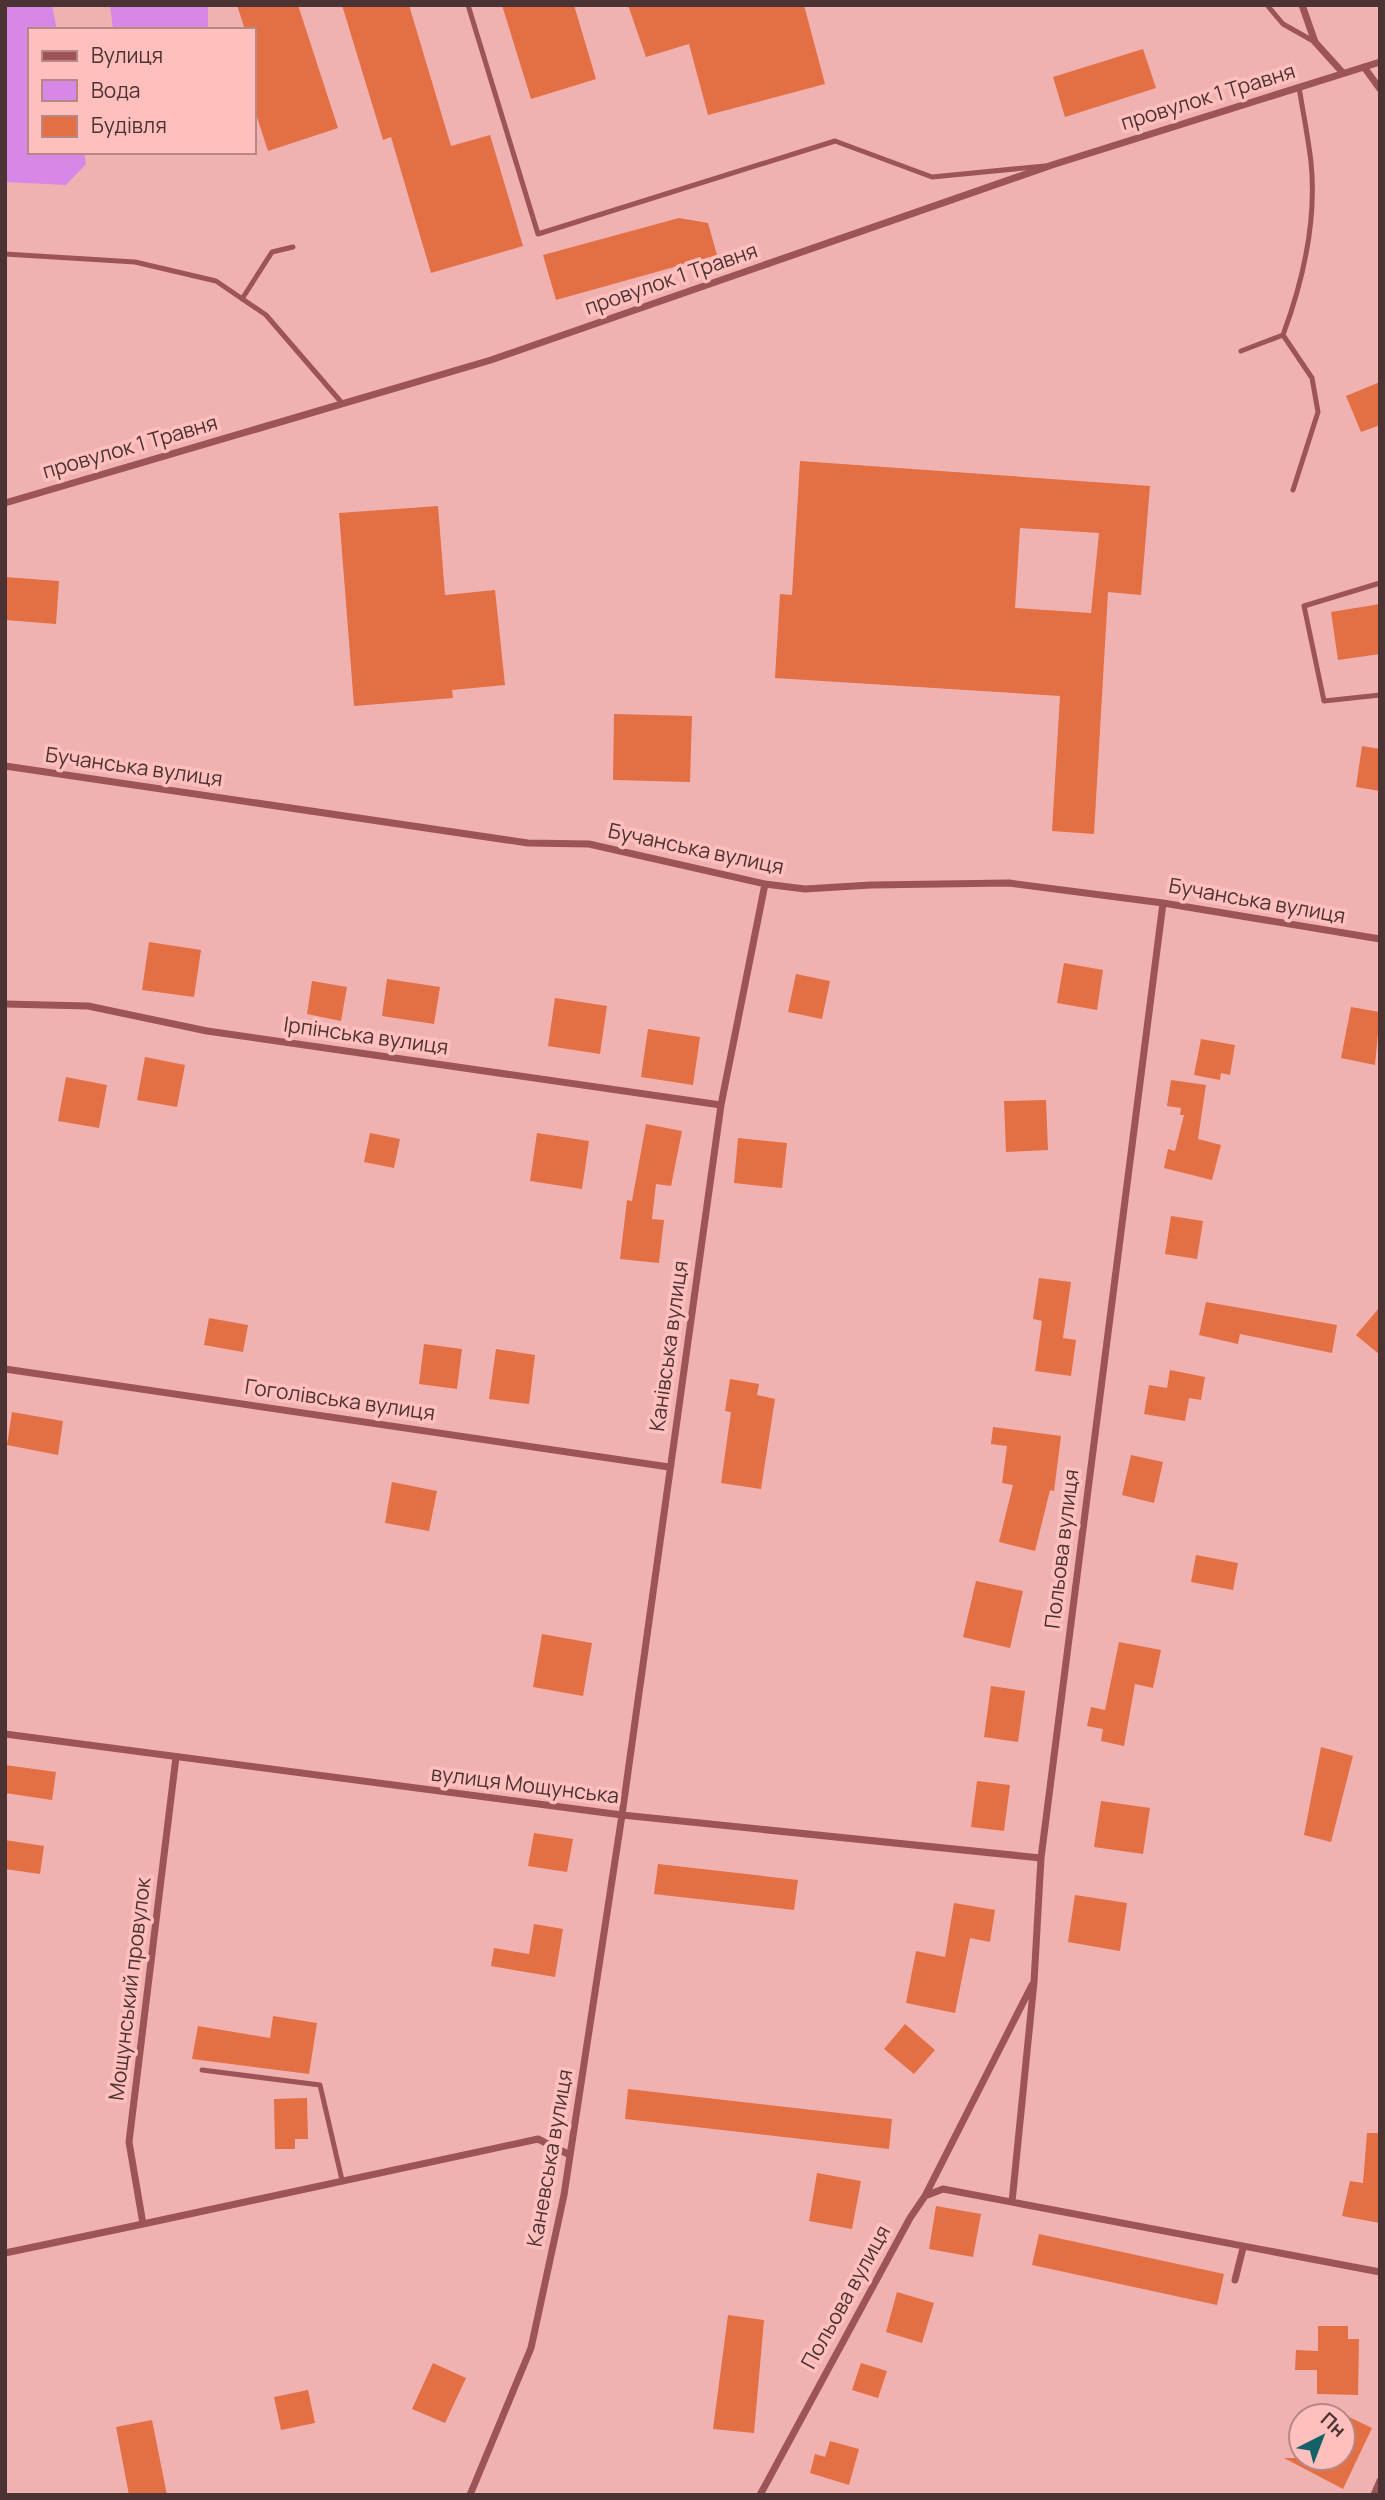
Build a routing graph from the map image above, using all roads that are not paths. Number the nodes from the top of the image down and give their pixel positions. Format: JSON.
{"nodes":[{"id":1,"x":468,"y":5,"type":"edge"},
{"id":2,"x":1267,"y":5,"type":"edge"},
{"id":3,"x":1302,"y":5,"type":"edge"},
{"id":4,"x":1315,"y":43,"type":"junction"},
{"id":5,"x":1380,"y":62,"type":"edge"},
{"id":6,"x":1364,"y":67,"type":"junction"},
{"id":7,"x":1343,"y":73,"type":"junction"},
{"id":8,"x":1299,"y":87,"type":"junction"},
{"id":9,"x":1380,"y":89,"type":"edge"},
{"id":10,"x":1052,"y":165,"type":"junction"},
{"id":11,"x":293,"y":247,"type":"dead end"},
{"id":12,"x":5,"y":254,"type":"edge"},
{"id":13,"x":242,"y":299,"type":"junction"},
{"id":14,"x":1283,"y":335,"type":"junction"},
{"id":15,"x":1241,"y":351,"type":"dead end"},
{"id":16,"x":342,"y":403,"type":"junction"},
{"id":17,"x":1293,"y":490,"type":"dead end"},
{"id":18,"x":5,"y":503,"type":"edge"},
{"id":19,"x":1380,"y":583,"type":"edge"},
{"id":20,"x":1380,"y":695,"type":"edge"},
{"id":21,"x":5,"y":766,"type":"edge"},
{"id":22,"x":765,"y":884,"type":"junction"},
{"id":23,"x":1163,"y":902,"type":"junction"},
{"id":24,"x":1380,"y":939,"type":"edge"},
{"id":25,"x":5,"y":1004,"type":"edge"},
{"id":26,"x":721,"y":1105,"type":"junction"},
{"id":27,"x":5,"y":1369,"type":"edge"},
{"id":28,"x":669,"y":1467,"type":"junction"},
{"id":29,"x":5,"y":1734,"type":"edge"},
{"id":30,"x":176,"y":1756,"type":"junction"},
{"id":31,"x":622,"y":1815,"type":"junction"},
{"id":32,"x":1041,"y":1858,"type":"junction"},
{"id":33,"x":1034,"y":1982,"type":"junction"},
{"id":34,"x":202,"y":2070,"type":"dead end"},
{"id":35,"x":570,"y":2155,"type":"junction"},
{"id":36,"x":342,"y":2180,"type":"junction"},
{"id":37,"x":925,"y":2196,"type":"junction"},
{"id":38,"x":1012,"y":2202,"type":"junction"},
{"id":39,"x":143,"y":2224,"type":"junction"},
{"id":40,"x":1243,"y":2248,"type":"junction"},
{"id":41,"x":5,"y":2253,"type":"edge"},
{"id":42,"x":1380,"y":2272,"type":"edge"},
{"id":43,"x":1236,"y":2280,"type":"dead end"},
{"id":44,"x":1380,"y":2481,"type":"edge"},
{"id":45,"x":470,"y":2495,"type":"edge"},
{"id":46,"x":760,"y":2495,"type":"edge"},
{"id":47,"x":1374,"y":2495,"type":"edge"}],
"edges":[{"from":1,"to":10,"type":"lane"},
{"from":2,"to":4,"type":"lane"},
{"from":3,"to":4,"type":"street","name":"провулок 1 Травня"},
{"from":4,"to":7,"type":"street","name":"провулок 1 Травня"},
{"from":5,"to":6,"type":"street","name":"провулок 1 Травня"},
{"from":6,"to":7,"type":"street","name":"провулок 1 Травня"},
{"from":6,"to":9,"type":"street"},
{"from":7,"to":8,"type":"street","name":"провулок 1 Травня"},
{"from":8,"to":10,"type":"street","name":"провулок 1 Травня"},
{"from":8,"to":14,"type":"lane"},
{"from":10,"to":16,"type":"street","name":"провулок 1 Травня"},
{"from":11,"to":13,"type":"lane"},
{"from":12,"to":13,"type":"lane"},
{"from":13,"to":16,"type":"lane"},
{"from":14,"to":15,"type":"lane"},
{"from":14,"to":17,"type":"lane"},
{"from":16,"to":18,"type":"street","name":"провулок 1 Травня"},
{"from":19,"to":20,"type":"lane"},
{"from":21,"to":22,"type":"street","name":"Бучанська вулиця"},
{"from":22,"to":23,"type":"street","name":"Бучанська вулиця"},
{"from":22,"to":26,"type":"street","name":"Канівська вулиця"},
{"from":23,"to":24,"type":"street","name":"Бучанська вулиця"},
{"from":23,"to":32,"type":"street","name":"Польова вулиця"},
{"from":25,"to":26,"type":"street","name":"Ірпінська вулиця"},
{"from":26,"to":28,"type":"street","name":"Канівська вулиця"},
{"from":27,"to":28,"type":"street","name":"Гоголівська вулиця"},
{"from":28,"to":31,"type":"street","name":"Канівська вулиця"},
{"from":29,"to":30,"type":"street","name":"вулиця Мощунська"},
{"from":30,"to":31,"type":"street","name":"вулиця Мощунська"},
{"from":30,"to":39,"type":"street","name":"Мощунський провулок"},
{"from":31,"to":32,"type":"street","name":"вулиця Мощунська"},
{"from":31,"to":35,"type":"street","name":"Каневська вулиця"},
{"from":32,"to":33,"type":"street","name":"Польова вулиця"},
{"from":33,"to":37,"type":"street","name":"Польова вулиця"},
{"from":33,"to":38,"type":"street","name":"Польова вулиця"},
{"from":34,"to":36,"type":"lane"},
{"from":35,"to":36,"type":"street"},
{"from":35,"to":45,"type":"street","name":"Каневська вулиця"},
{"from":36,"to":39,"type":"street"},
{"from":37,"to":38,"type":"street"},
{"from":37,"to":46,"type":"street","name":"Польова вулиця"},
{"from":38,"to":40,"type":"street"},
{"from":39,"to":41,"type":"street"},
{"from":40,"to":42,"type":"street"},
{"from":40,"to":43,"type":"street"},
{"from":44,"to":47,"type":"street"}]}
